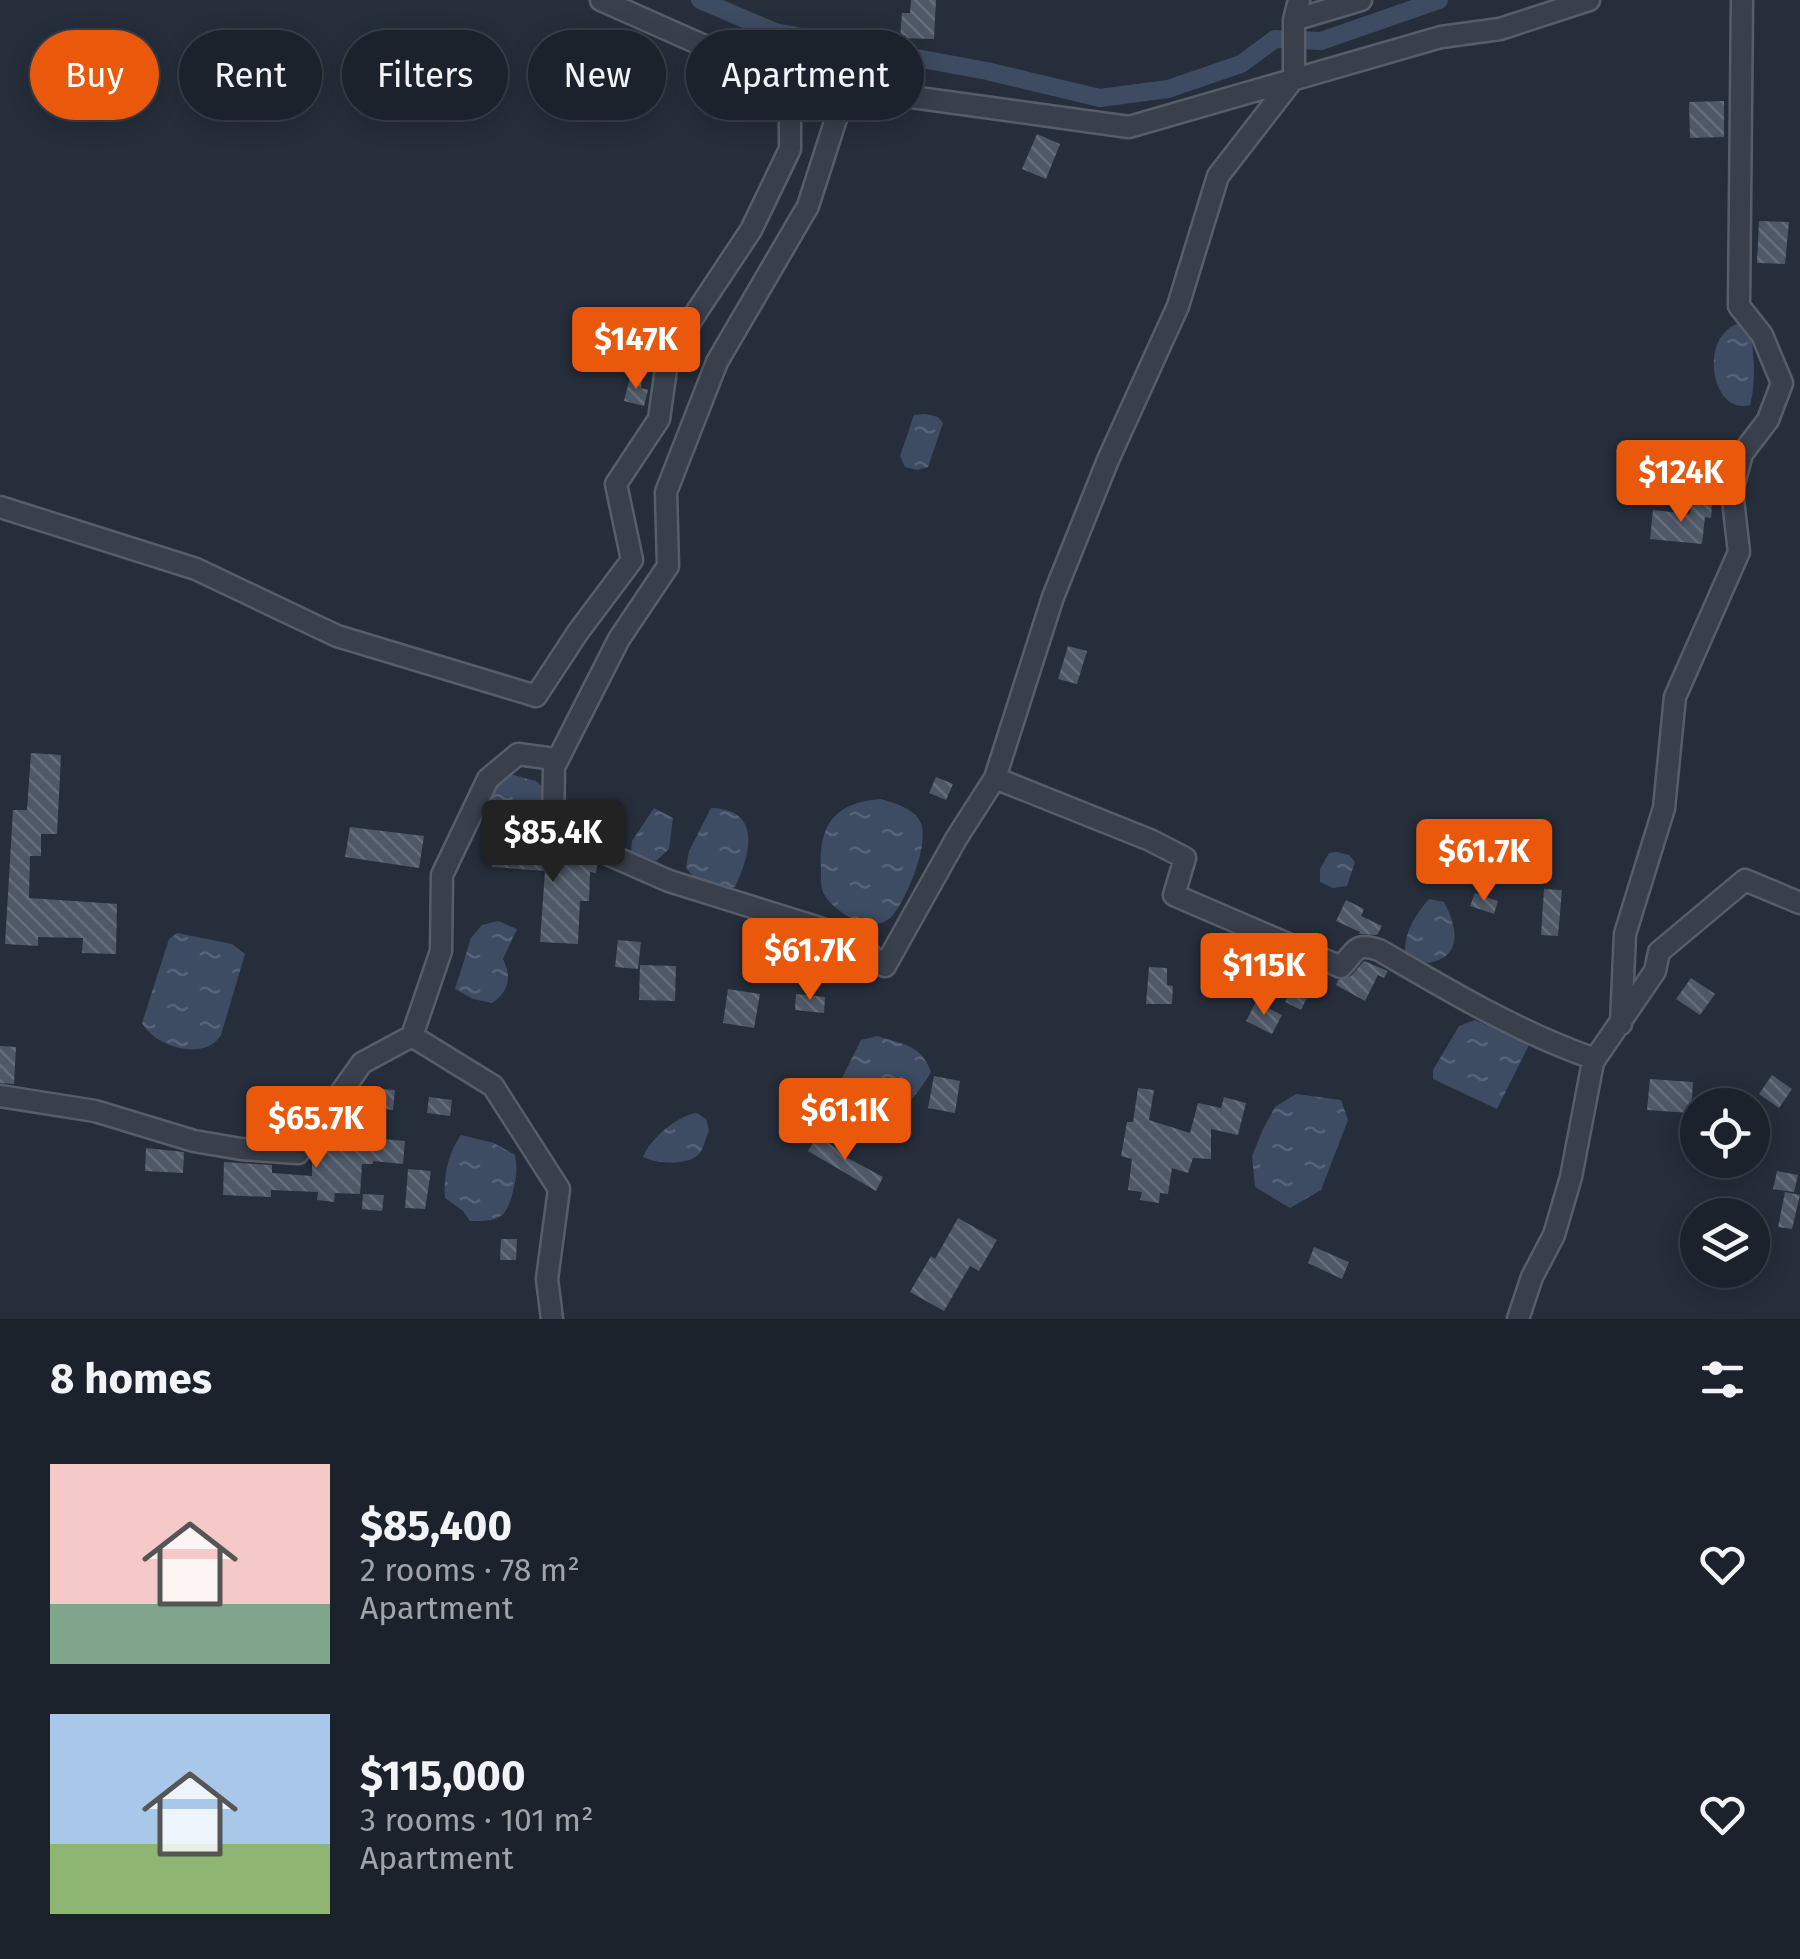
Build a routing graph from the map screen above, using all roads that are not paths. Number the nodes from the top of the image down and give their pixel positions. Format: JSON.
{"nodes":[{"id":1,"x":600,"y":0,"type":"edge"},
{"id":2,"x":1361,"y":0,"type":"edge"},
{"id":3,"x":1589,"y":0,"type":"edge"},
{"id":4,"x":1742,"y":0,"type":"edge"},
{"id":5,"x":1296,"y":16,"type":"edge"},
{"id":6,"x":686,"y":38,"type":"edge"},
{"id":7,"x":1294,"y":78,"type":"junction"},
{"id":8,"x":924,"y":98,"type":"edge"},
{"id":9,"x":790,"y":120,"type":"edge"},
{"id":10,"x":836,"y":120,"type":"edge"},
{"id":11,"x":0,"y":506,"type":"edge"},
{"id":12,"x":554,"y":767,"type":"junction"},
{"id":13,"x":995,"y":778,"type":"junction"},
{"id":14,"x":1800,"y":903,"type":"edge"},
{"id":15,"x":1621,"y":1024,"type":"junction"},
{"id":16,"x":412,"y":1036,"type":"junction"},
{"id":17,"x":1595,"y":1059,"type":"junction"},
{"id":18,"x":0,"y":1096,"type":"edge"},
{"id":19,"x":552,"y":1319,"type":"edge"},
{"id":20,"x":1518,"y":1319,"type":"edge"}],
"edges":[{"from":1,"to":6,"type":"street"},
{"from":2,"to":5,"type":"street"},
{"from":3,"to":7,"type":"street"},
{"from":4,"to":15,"type":"street"},
{"from":5,"to":7,"type":"street"},
{"from":7,"to":8,"type":"street"},
{"from":7,"to":13,"type":"street"},
{"from":9,"to":11,"type":"street"},
{"from":10,"to":12,"type":"street"},
{"from":12,"to":13,"type":"street"},
{"from":12,"to":16,"type":"street"},
{"from":13,"to":17,"type":"street"},
{"from":14,"to":15,"type":"street"},
{"from":15,"to":17,"type":"street"},
{"from":16,"to":18,"type":"street"},
{"from":16,"to":19,"type":"street"},
{"from":17,"to":20,"type":"street"}]}
